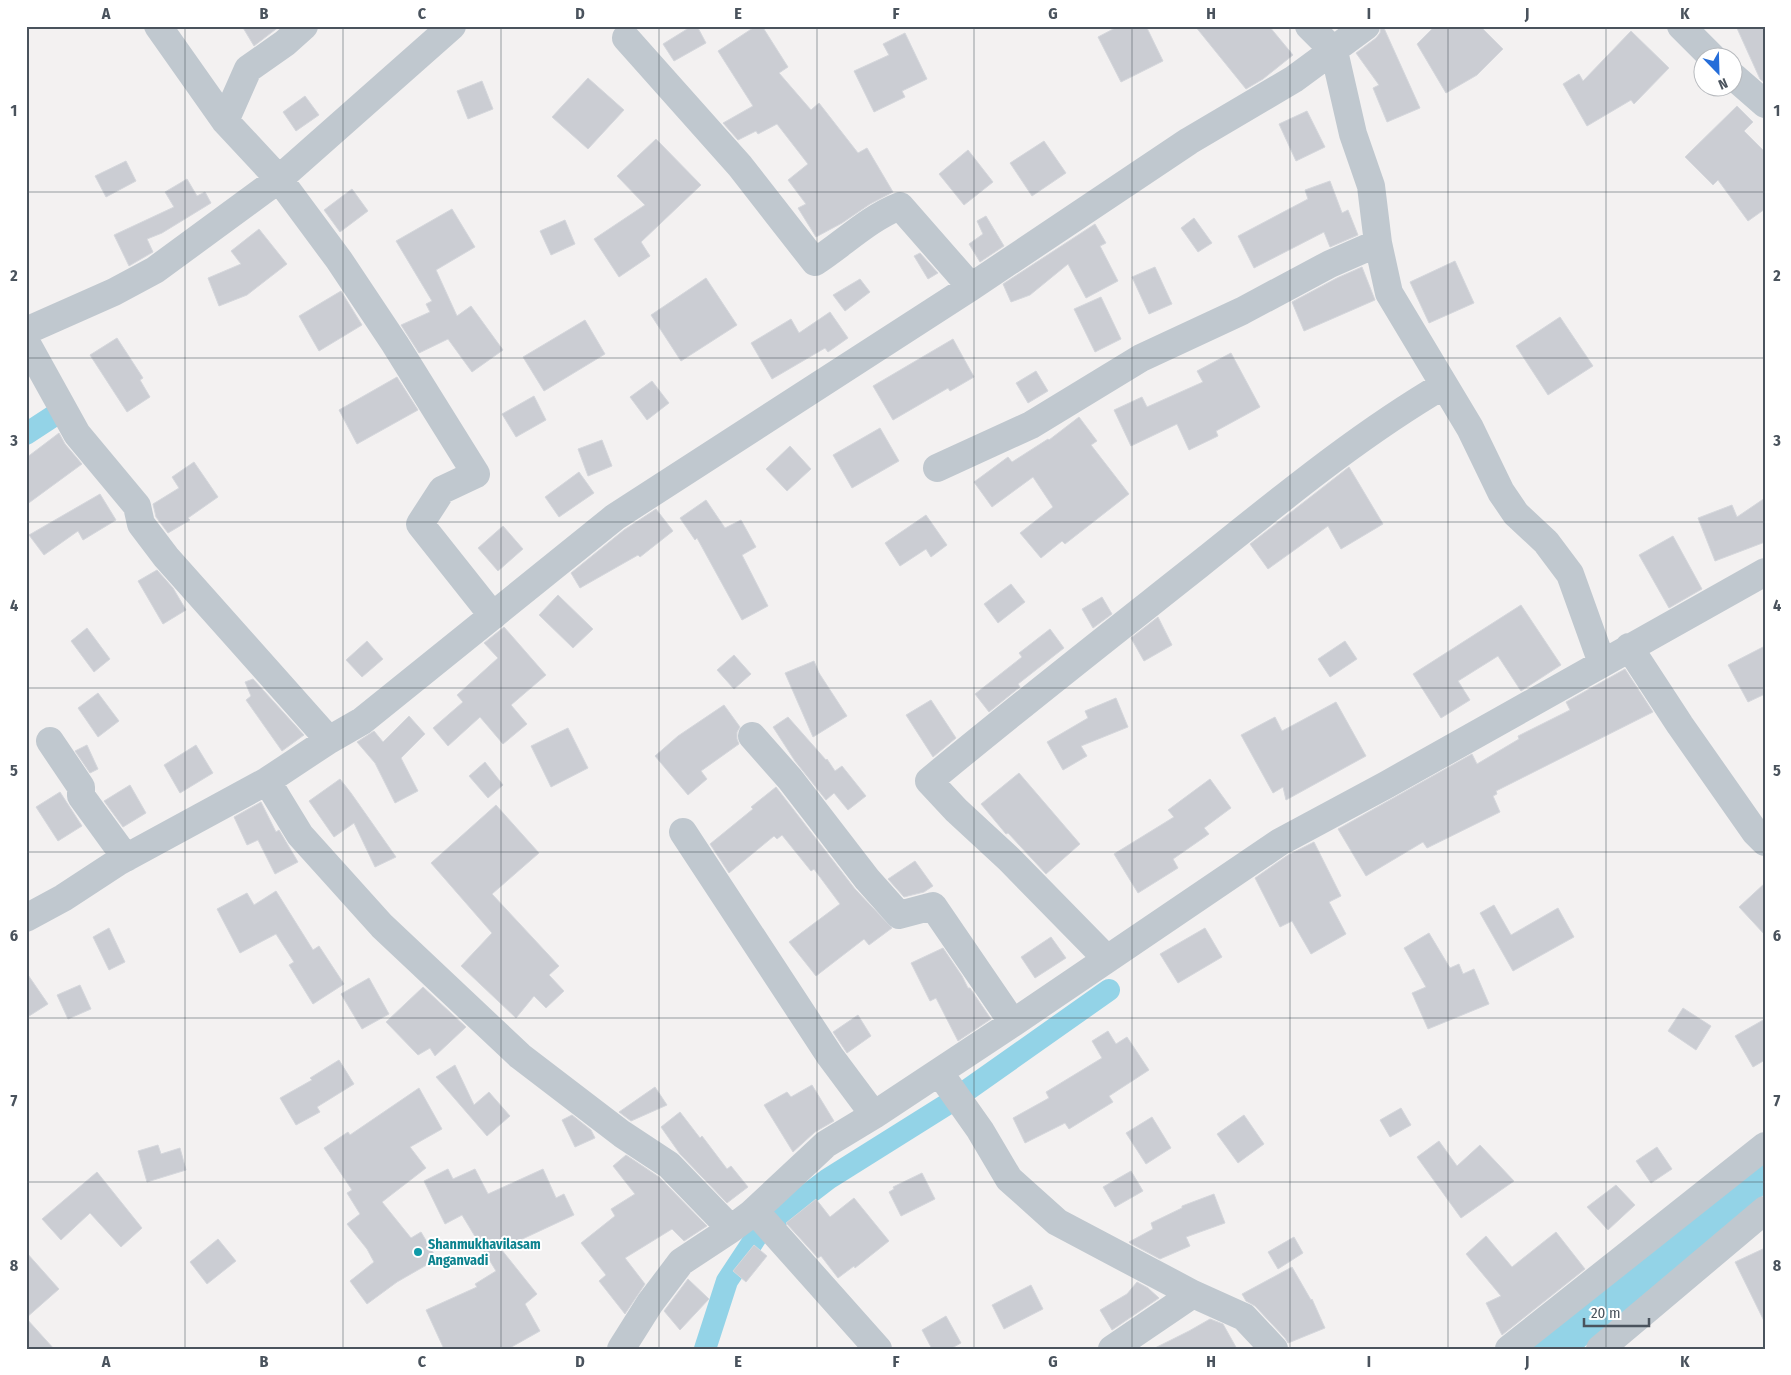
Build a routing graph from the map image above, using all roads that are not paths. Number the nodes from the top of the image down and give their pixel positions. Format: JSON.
{"nodes":[{"id":1,"x":158,"y":26,"type":"edge"},
{"id":2,"x":304,"y":26,"type":"edge"},
{"id":3,"x":452,"y":26,"type":"edge"},
{"id":4,"x":1309,"y":26,"type":"edge"},
{"id":5,"x":1366,"y":26,"type":"edge"},
{"id":6,"x":1681,"y":26,"type":"edge"},
{"id":7,"x":626,"y":38,"type":"dead end"},
{"id":8,"x":1703,"y":48,"type":"edge"},
{"id":9,"x":1334,"y":51,"type":"junction"},
{"id":10,"x":1744,"y":86,"type":"edge"},
{"id":11,"x":1765,"y":104,"type":"edge"},
{"id":12,"x":225,"y":121,"type":"junction"},
{"id":13,"x":278,"y":180,"type":"junction"},
{"id":14,"x":1378,"y":244,"type":"junction"},
{"id":15,"x":971,"y":286,"type":"junction"},
{"id":16,"x":26,"y":331,"type":"edge"},
{"id":17,"x":26,"y":342,"type":"edge"},
{"id":18,"x":1444,"y":385,"type":"junction"},
{"id":19,"x":937,"y":468,"type":"dead end"},
{"id":20,"x":1765,"y":572,"type":"edge"},
{"id":21,"x":493,"y":616,"type":"junction"},
{"id":22,"x":1630,"y":647,"type":"junction"},
{"id":23,"x":1602,"y":663,"type":"junction"},
{"id":24,"x":752,"y":736,"type":"dead end"},
{"id":25,"x":50,"y":740,"type":"dead end"},
{"id":26,"x":329,"y":740,"type":"junction"},
{"id":27,"x":267,"y":781,"type":"junction"},
{"id":28,"x":683,"y":832,"type":"dead end"},
{"id":29,"x":1765,"y":842,"type":"edge"},
{"id":30,"x":126,"y":858,"type":"junction"},
{"id":31,"x":26,"y":918,"type":"edge"},
{"id":32,"x":1107,"y":959,"type":"junction"},
{"id":33,"x":1013,"y":1023,"type":"junction"},
{"id":34,"x":951,"y":1090,"type":"junction"},
{"id":35,"x":874,"y":1115,"type":"junction"},
{"id":36,"x":1765,"y":1146,"type":"edge"},
{"id":37,"x":1765,"y":1210,"type":"edge"},
{"id":38,"x":764,"y":1221,"type":"junction"},
{"id":39,"x":731,"y":1229,"type":"junction"},
{"id":40,"x":1193,"y":1294,"type":"junction"},
{"id":41,"x":621,"y":1349,"type":"edge"},
{"id":42,"x":878,"y":1349,"type":"edge"},
{"id":43,"x":1112,"y":1349,"type":"edge"},
{"id":44,"x":1274,"y":1349,"type":"edge"},
{"id":45,"x":1509,"y":1349,"type":"edge"},
{"id":46,"x":1600,"y":1349,"type":"edge"}],
"edges":[{"from":1,"to":12,"type":"street"},
{"from":2,"to":12,"type":"street"},
{"from":3,"to":13,"type":"street"},
{"from":4,"to":9,"type":"street"},
{"from":5,"to":9,"type":"street"},
{"from":6,"to":8,"type":"street"},
{"from":7,"to":15,"type":"street"},
{"from":9,"to":14,"type":"street"},
{"from":9,"to":15,"type":"street"},
{"from":10,"to":11,"type":"street"},
{"from":12,"to":13,"type":"street"},
{"from":13,"to":16,"type":"street"},
{"from":13,"to":21,"type":"street"},
{"from":14,"to":18,"type":"street"},
{"from":14,"to":19,"type":"street"},
{"from":15,"to":21,"type":"street"},
{"from":17,"to":26,"type":"street"},
{"from":18,"to":23,"type":"street"},
{"from":18,"to":32,"type":"street"},
{"from":20,"to":22,"type":"street"},
{"from":21,"to":26,"type":"street"},
{"from":22,"to":23,"type":"street"},
{"from":22,"to":29,"type":"street"},
{"from":23,"to":32,"type":"street"},
{"from":24,"to":33,"type":"street"},
{"from":25,"to":30,"type":"street"},
{"from":26,"to":27,"type":"street"},
{"from":27,"to":30,"type":"street"},
{"from":27,"to":39,"type":"street"},
{"from":28,"to":35,"type":"street"},
{"from":30,"to":31,"type":"street"},
{"from":32,"to":33,"type":"street"},
{"from":33,"to":34,"type":"street"},
{"from":34,"to":35,"type":"street"},
{"from":34,"to":40,"type":"street"},
{"from":35,"to":38,"type":"street"},
{"from":36,"to":45,"type":"street"},
{"from":37,"to":46,"type":"street"},
{"from":38,"to":39,"type":"street"},
{"from":38,"to":42,"type":"street"},
{"from":39,"to":41,"type":"street"},
{"from":40,"to":43,"type":"street"},
{"from":40,"to":44,"type":"street"}]}
